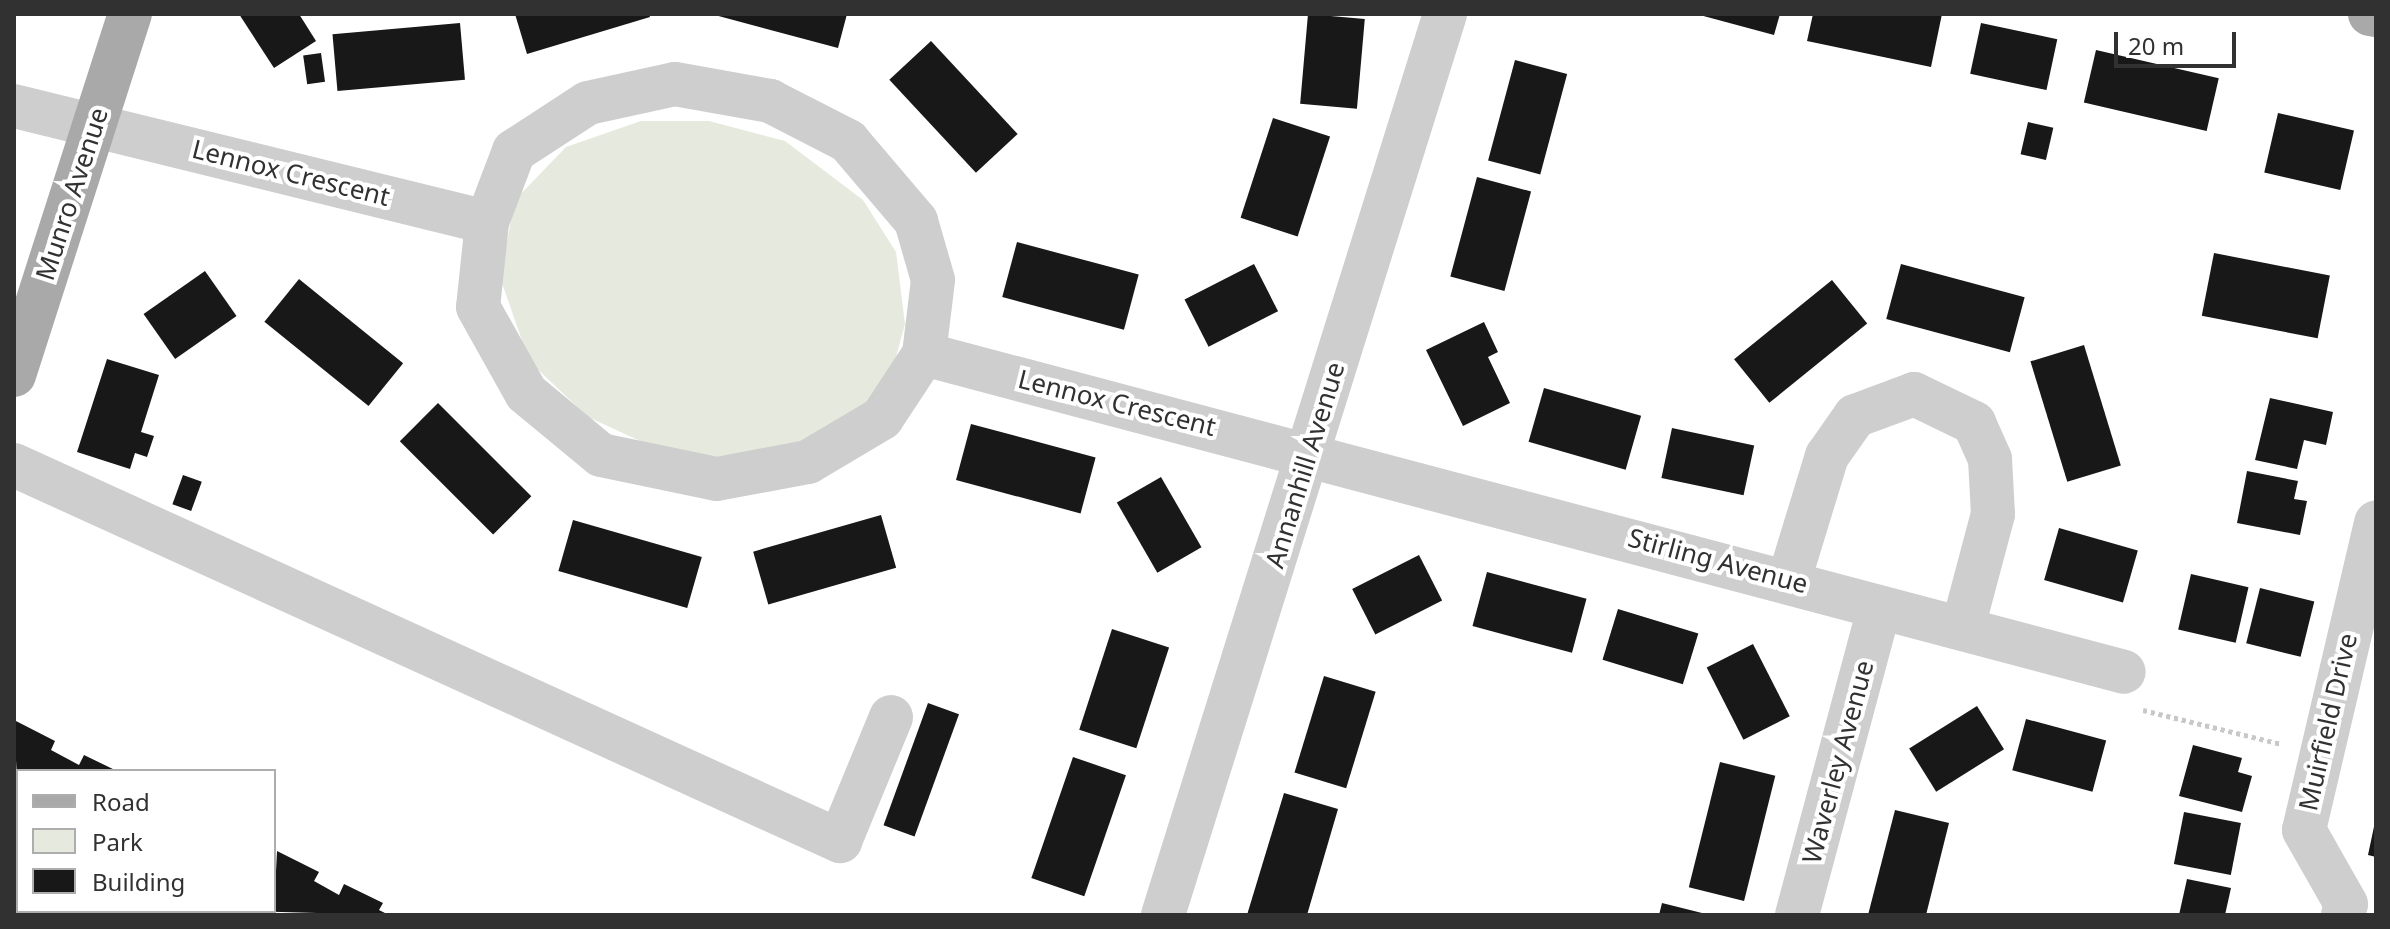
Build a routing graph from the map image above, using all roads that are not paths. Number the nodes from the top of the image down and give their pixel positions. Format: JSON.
{"nodes":[{"id":1,"x":130,"y":14,"type":"edge"},
{"id":2,"x":1445,"y":14,"type":"edge"},
{"id":3,"x":14,"y":106,"type":"edge"},
{"id":4,"x":96,"y":123,"type":"junction"},
{"id":5,"x":487,"y":222,"type":"junction"},
{"id":6,"x":924,"y":354,"type":"junction"},
{"id":7,"x":14,"y":375,"type":"edge"},
{"id":8,"x":1310,"y":451,"type":"junction"},
{"id":9,"x":14,"y":465,"type":"edge"},
{"id":10,"x":2376,"y":522,"type":"edge"},
{"id":11,"x":1789,"y":580,"type":"junction"},
{"id":12,"x":1879,"y":608,"type":"junction"},
{"id":13,"x":1963,"y":627,"type":"junction"},
{"id":14,"x":2124,"y":672,"type":"road end"},
{"id":15,"x":891,"y":717,"type":"dead end"},
{"id":16,"x":2355,"y":905,"type":"edge"},
{"id":17,"x":1163,"y":915,"type":"edge"},
{"id":18,"x":1797,"y":915,"type":"edge"}],
"edges":[{"from":1,"to":4,"type":"main road","name":"Munro Avenue"},
{"from":2,"to":8,"type":"street","name":"Annanhill Avenue"},
{"from":3,"to":4,"type":"street","name":"Lennox Crescent"},
{"from":4,"to":5,"type":"street","name":"Lennox Crescent"},
{"from":4,"to":7,"type":"main road","name":"Munro Avenue"},
{"from":5,"to":6,"type":"street"},
{"from":5,"to":6,"type":"street"},
{"from":6,"to":8,"type":"street","name":"Lennox Crescent"},
{"from":8,"to":11,"type":"street","name":"Stirling Avenue"},
{"from":8,"to":17,"type":"street","name":"Annanhill Avenue"},
{"from":9,"to":15,"type":"street"},
{"from":10,"to":16,"type":"street","name":"Muirfield Drive"},
{"from":11,"to":12,"type":"street","name":"Stirling Avenue"},
{"from":11,"to":13,"type":"street"},
{"from":12,"to":13,"type":"street","name":"Stirling Avenue"},
{"from":12,"to":18,"type":"street","name":"Waverley Avenue"},
{"from":13,"to":14,"type":"street","name":"Stirling Avenue"}]}
